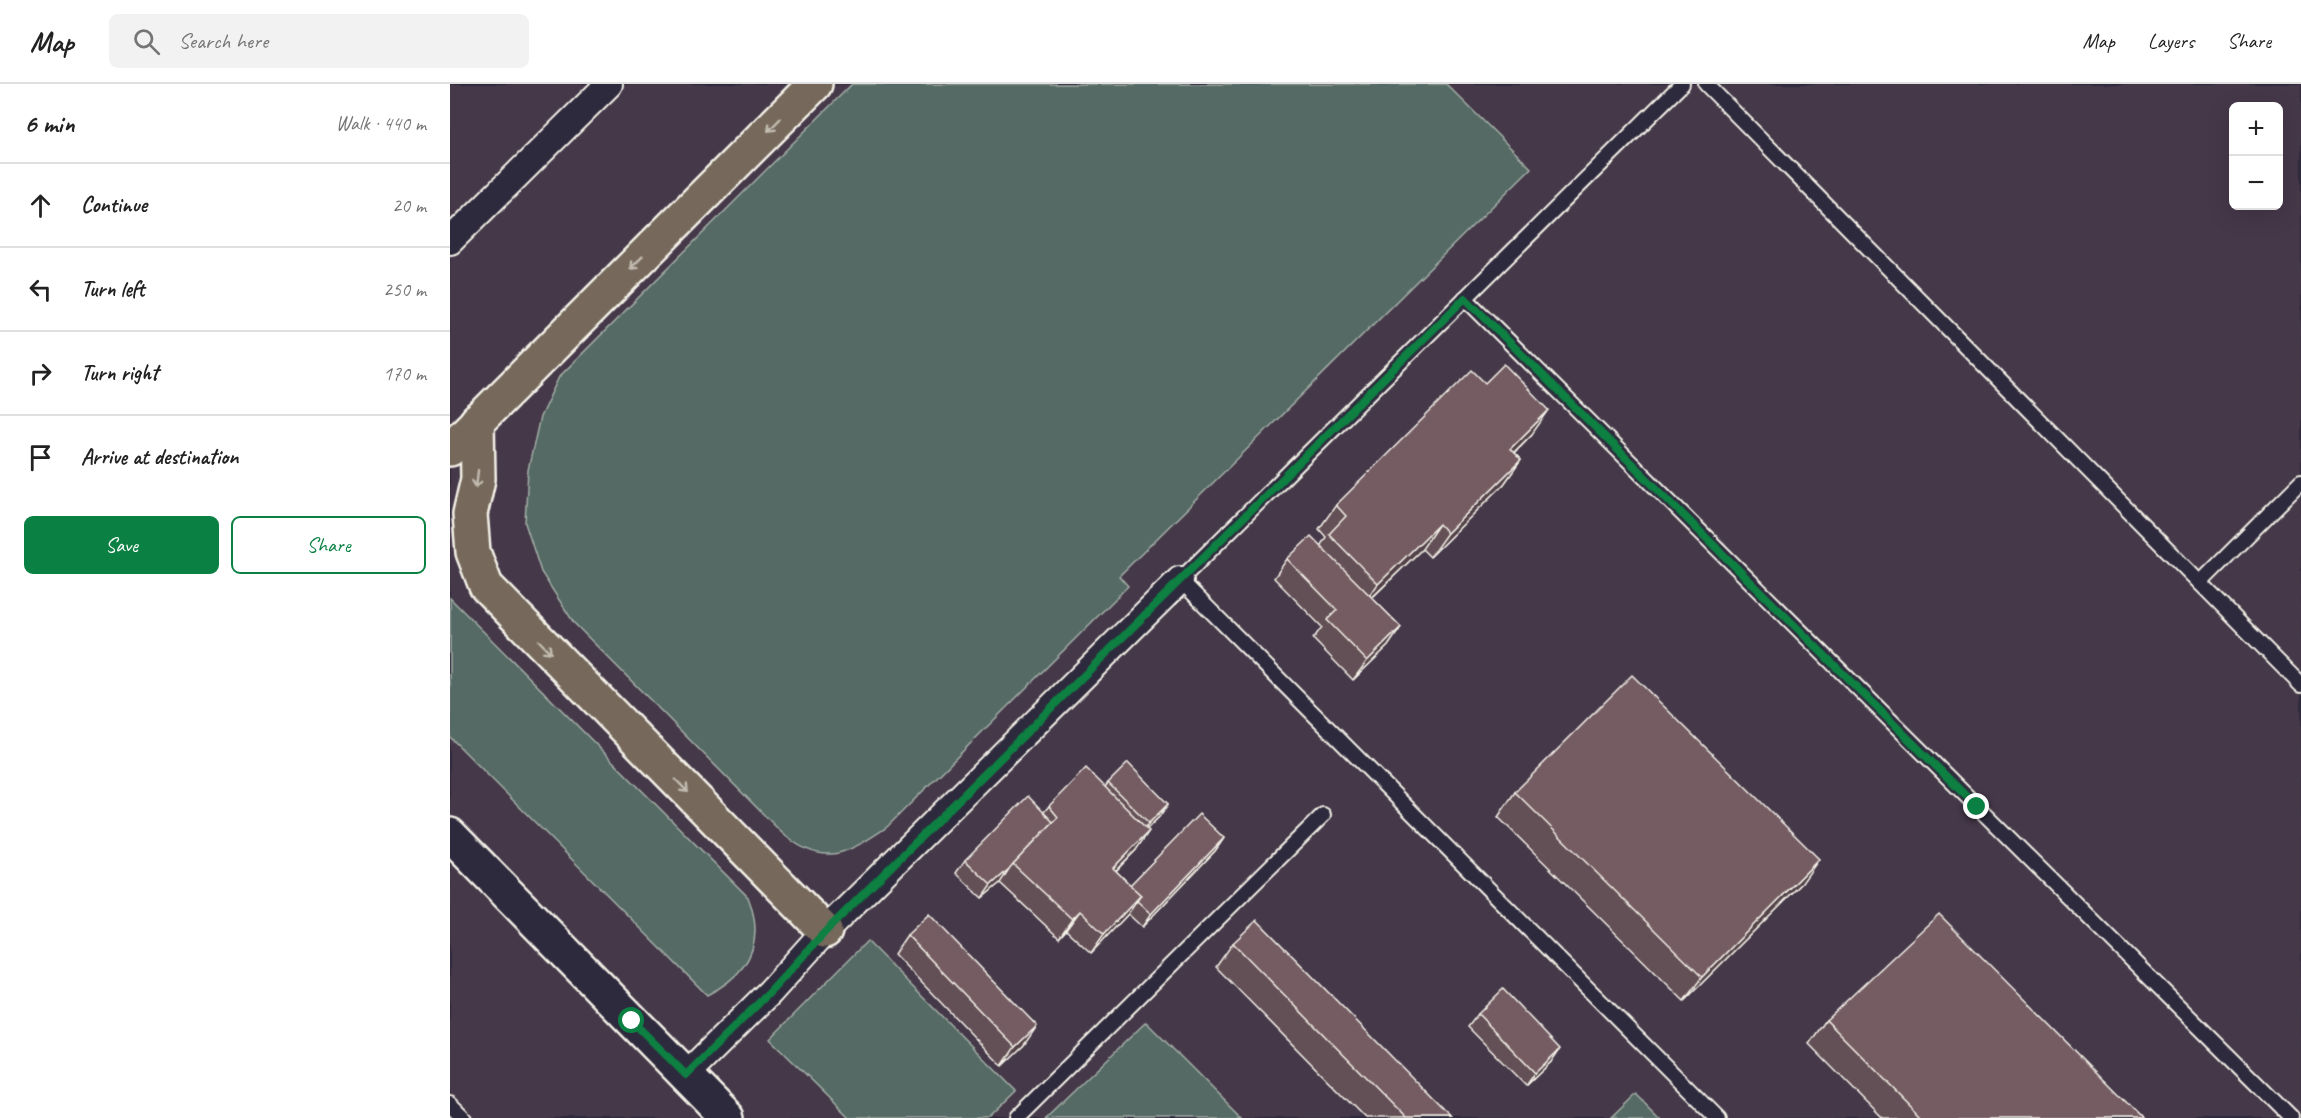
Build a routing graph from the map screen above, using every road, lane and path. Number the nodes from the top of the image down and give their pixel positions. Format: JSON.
{"nodes":[{"id":1,"x":609,"y":84,"type":"edge"},
{"id":2,"x":815,"y":84,"type":"edge"},
{"id":3,"x":1682,"y":84,"type":"edge"},
{"id":4,"x":1706,"y":84,"type":"edge"},
{"id":5,"x":450,"y":241,"type":"edge"},
{"id":6,"x":1465,"y":298,"type":"junction"},
{"id":7,"x":477,"y":421,"type":"junction"},
{"id":8,"x":450,"y":448,"type":"edge"},
{"id":9,"x":2301,"y":482,"type":"edge"},
{"id":10,"x":1180,"y":580,"type":"junction"},
{"id":11,"x":2200,"y":583,"type":"junction"},
{"id":12,"x":2301,"y":685,"type":"edge"},
{"id":13,"x":1323,"y":815,"type":"dead end"},
{"id":14,"x":450,"y":835,"type":"edge"},
{"id":15,"x":825,"y":932,"type":"junction"},
{"id":16,"x":686,"y":1075,"type":"junction"},
{"id":17,"x":450,"y":1104,"type":"edge"},
{"id":18,"x":464,"y":1118,"type":"edge"},
{"id":19,"x":728,"y":1118,"type":"edge"},
{"id":20,"x":1016,"y":1118,"type":"edge"},
{"id":21,"x":1717,"y":1118,"type":"edge"},
{"id":22,"x":2291,"y":1118,"type":"edge"}],
"edges":[{"from":1,"to":5,"type":"street"},
{"from":2,"to":7,"type":"highway","one_way":true},
{"from":3,"to":6,"type":"lane"},
{"from":4,"to":11,"type":"lane"},
{"from":6,"to":10,"type":"lane"},
{"from":6,"to":22,"type":"lane"},
{"from":7,"to":8,"type":"highway"},
{"from":7,"to":15,"type":"highway","one_way":true},
{"from":9,"to":11,"type":"lane"},
{"from":10,"to":15,"type":"street"},
{"from":10,"to":21,"type":"lane"},
{"from":11,"to":12,"type":"lane"},
{"from":13,"to":20,"type":"lane"},
{"from":14,"to":16,"type":"street"},
{"from":15,"to":16,"type":"street"},
{"from":16,"to":19,"type":"street"},
{"from":17,"to":18,"type":"lane"}]}
